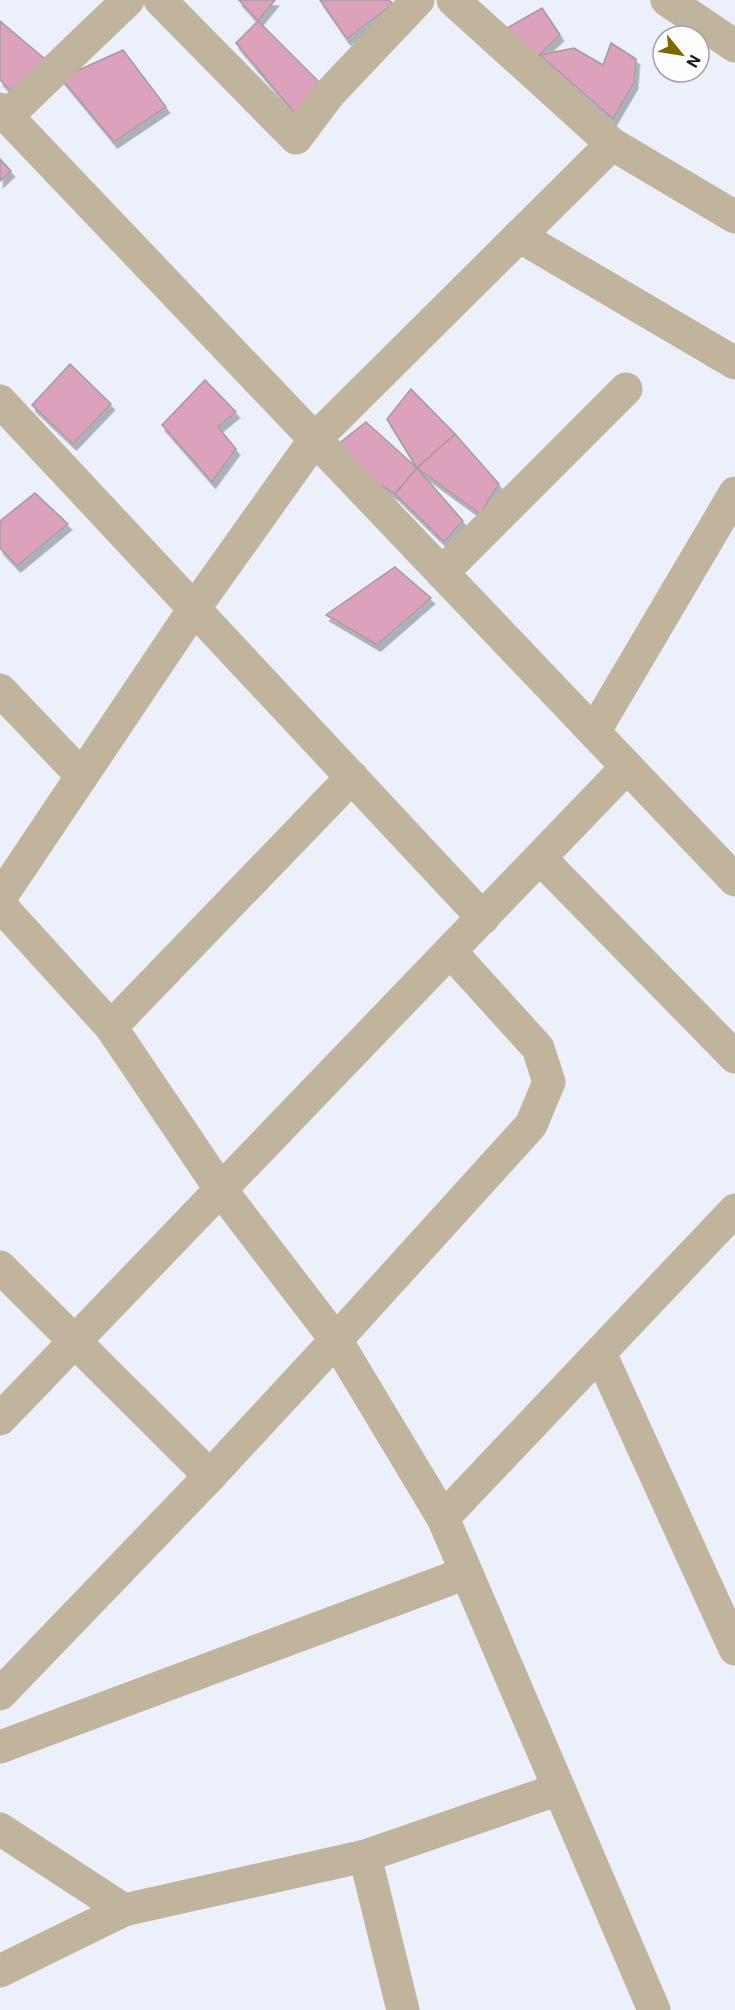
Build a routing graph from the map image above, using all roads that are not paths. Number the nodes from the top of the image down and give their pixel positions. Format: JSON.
{"nodes":[{"id":1,"x":128,"y":0,"type":"edge"},
{"id":2,"x":160,"y":0,"type":"edge"},
{"id":3,"x":418,"y":0,"type":"edge"},
{"id":4,"x":453,"y":0,"type":"edge"},
{"id":5,"x":667,"y":0,"type":"edge"},
{"id":6,"x":735,"y":46,"type":"edge"},
{"id":7,"x":3,"y":113,"type":"edge"},
{"id":8,"x":612,"y":144,"type":"junction"},
{"id":9,"x":735,"y":217,"type":"edge"},
{"id":10,"x":519,"y":236,"type":"junction"},
{"id":11,"x":735,"y":363,"type":"edge"},
{"id":12,"x":626,"y":389,"type":"dead end"},
{"id":13,"x":0,"y":401,"type":"edge"},
{"id":14,"x":315,"y":439,"type":"junction"},
{"id":15,"x":735,"y":493,"type":"edge"},
{"id":16,"x":442,"y":573,"type":"junction"},
{"id":17,"x":194,"y":609,"type":"junction"},
{"id":18,"x":0,"y":690,"type":"edge"},
{"id":19,"x":594,"y":732,"type":"junction"},
{"id":20,"x":627,"y":767,"type":"junction"},
{"id":21,"x":82,"y":776,"type":"junction"},
{"id":22,"x":352,"y":777,"type":"junction"},
{"id":23,"x":540,"y":858,"type":"junction"},
{"id":24,"x":732,"y":871,"type":"edge"},
{"id":25,"x":0,"y":898,"type":"edge"},
{"id":26,"x":0,"y":905,"type":"edge"},
{"id":27,"x":483,"y":918,"type":"junction"},
{"id":28,"x":450,"y":951,"type":"junction"},
{"id":29,"x":111,"y":1027,"type":"junction"},
{"id":30,"x":735,"y":1057,"type":"edge"},
{"id":31,"x":221,"y":1190,"type":"junction"},
{"id":32,"x":735,"y":1210,"type":"edge"},
{"id":33,"x":0,"y":1267,"type":"edge"},
{"id":34,"x":336,"y":1340,"type":"junction"},
{"id":35,"x":75,"y":1341,"type":"junction"},
{"id":36,"x":600,"y":1353,"type":"junction"},
{"id":37,"x":0,"y":1419,"type":"edge"},
{"id":38,"x":210,"y":1476,"type":"junction"},
{"id":39,"x":443,"y":1518,"type":"junction"},
{"id":40,"x":466,"y":1573,"type":"junction"},
{"id":41,"x":735,"y":1649,"type":"edge"},
{"id":42,"x":0,"y":1694,"type":"edge"},
{"id":43,"x":0,"y":1747,"type":"edge"},
{"id":44,"x":559,"y":1789,"type":"junction"},
{"id":45,"x":0,"y":1829,"type":"edge"},
{"id":46,"x":365,"y":1856,"type":"junction"},
{"id":47,"x":124,"y":1910,"type":"junction"},
{"id":48,"x":0,"y":1971,"type":"edge"},
{"id":49,"x":403,"y":2010,"type":"edge"},
{"id":50,"x":654,"y":2010,"type":"edge"}],
"edges":[{"from":1,"to":7,"type":"street"},
{"from":2,"to":3,"type":"street"},
{"from":4,"to":8,"type":"street"},
{"from":5,"to":6,"type":"street"},
{"from":7,"to":14,"type":"street"},
{"from":8,"to":9,"type":"street"},
{"from":8,"to":10,"type":"street"},
{"from":10,"to":11,"type":"street"},
{"from":10,"to":14,"type":"street"},
{"from":12,"to":16,"type":"street"},
{"from":13,"to":17,"type":"street"},
{"from":14,"to":16,"type":"street"},
{"from":14,"to":17,"type":"street"},
{"from":15,"to":19,"type":"street"},
{"from":16,"to":19,"type":"street"},
{"from":17,"to":21,"type":"street"},
{"from":17,"to":22,"type":"street"},
{"from":18,"to":21,"type":"street"},
{"from":19,"to":20,"type":"street"},
{"from":20,"to":23,"type":"street"},
{"from":20,"to":24,"type":"street"},
{"from":21,"to":25,"type":"street"},
{"from":22,"to":27,"type":"street"},
{"from":22,"to":29,"type":"street"},
{"from":23,"to":27,"type":"street"},
{"from":23,"to":30,"type":"street"},
{"from":26,"to":29,"type":"street"},
{"from":27,"to":28,"type":"street"},
{"from":28,"to":31,"type":"street"},
{"from":28,"to":34,"type":"street"},
{"from":29,"to":31,"type":"street"},
{"from":31,"to":34,"type":"street"},
{"from":31,"to":35,"type":"street"},
{"from":32,"to":36,"type":"street"},
{"from":33,"to":35,"type":"street"},
{"from":34,"to":38,"type":"street"},
{"from":34,"to":39,"type":"street"},
{"from":35,"to":37,"type":"street"},
{"from":35,"to":38,"type":"street"},
{"from":36,"to":39,"type":"street"},
{"from":36,"to":41,"type":"street"},
{"from":38,"to":42,"type":"street"},
{"from":39,"to":40,"type":"street"},
{"from":40,"to":43,"type":"street"},
{"from":40,"to":44,"type":"street"},
{"from":44,"to":46,"type":"street"},
{"from":44,"to":50,"type":"street"},
{"from":45,"to":47,"type":"street"},
{"from":46,"to":47,"type":"street"},
{"from":46,"to":49,"type":"street"},
{"from":47,"to":48,"type":"street"}]}
